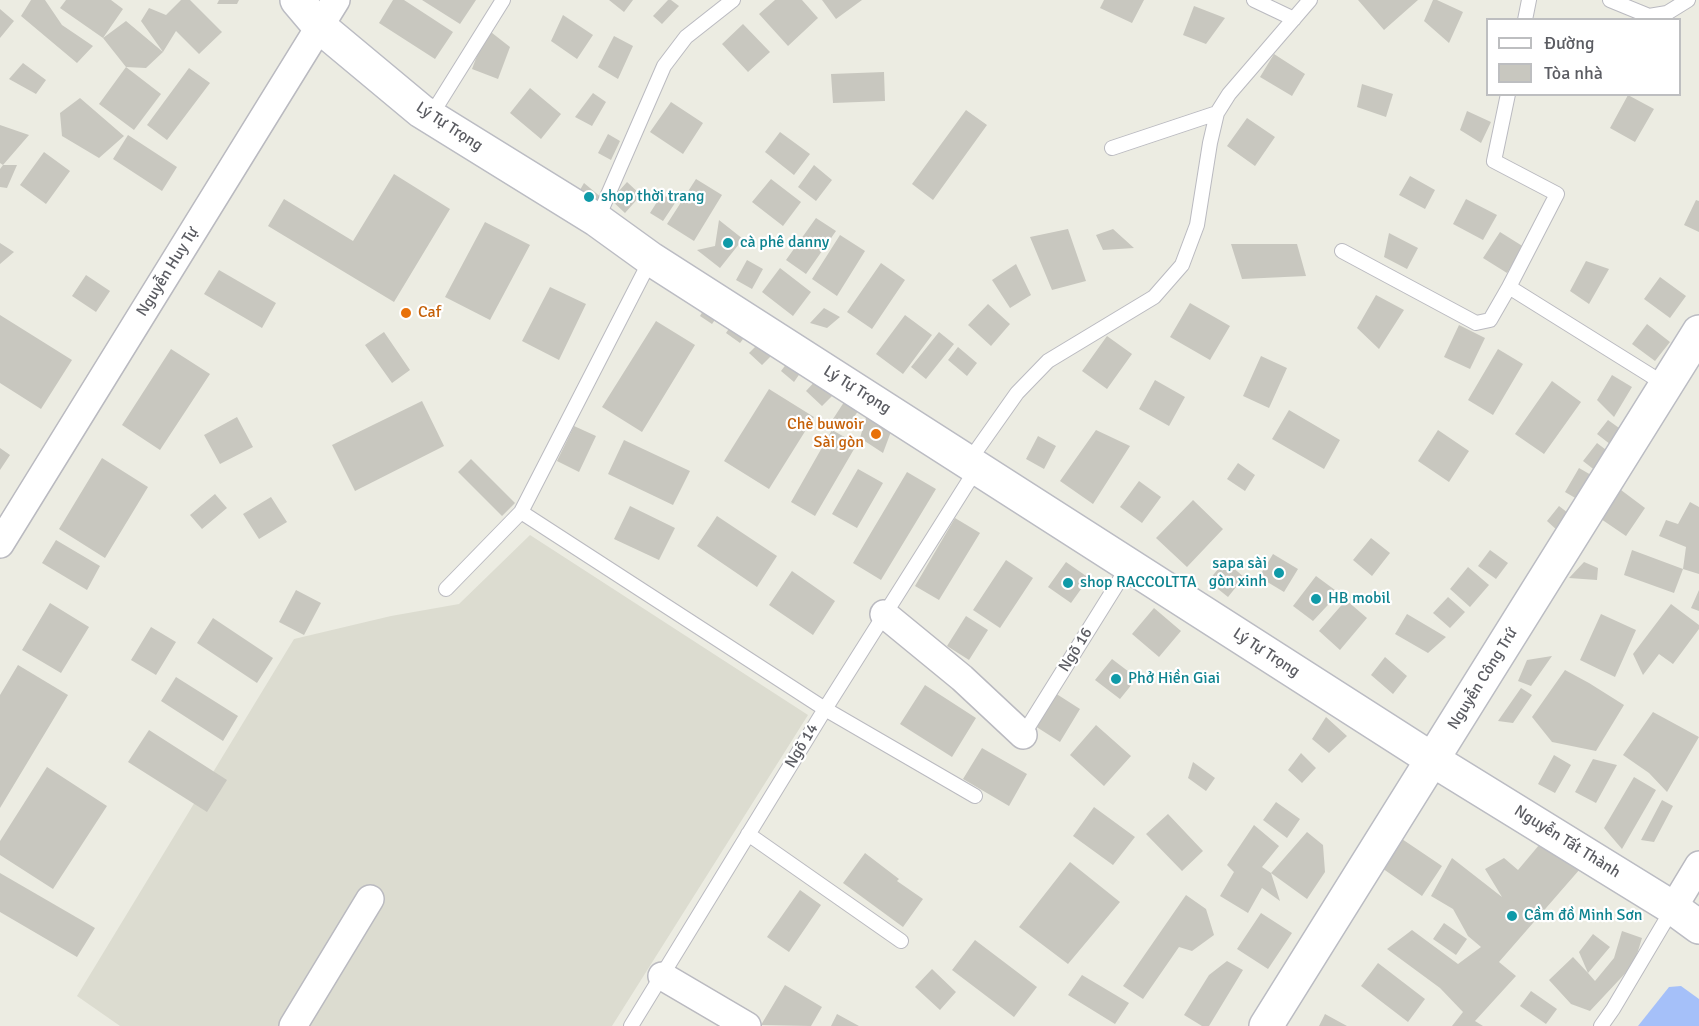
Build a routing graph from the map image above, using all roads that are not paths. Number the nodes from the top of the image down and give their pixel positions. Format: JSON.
{"nodes":[{"id":1,"x":297,"y":0,"type":"edge"},
{"id":2,"x":503,"y":0,"type":"edge"},
{"id":3,"x":733,"y":0,"type":"edge"},
{"id":4,"x":1254,"y":0,"type":"edge"},
{"id":5,"x":1310,"y":0,"type":"edge"},
{"id":6,"x":1529,"y":0,"type":"edge"},
{"id":7,"x":1610,"y":0,"type":"edge"},
{"id":8,"x":1688,"y":0,"type":"edge"},
{"id":9,"x":327,"y":13,"type":"edge"},
{"id":10,"x":1525,"y":18,"type":"edge"},
{"id":11,"x":1294,"y":19,"type":"junction"},
{"id":12,"x":1508,"y":96,"type":"edge"},
{"id":13,"x":1217,"y":113,"type":"junction"},
{"id":14,"x":430,"y":117,"type":"junction"},
{"id":15,"x":1112,"y":148,"type":"dead end"},
{"id":16,"x":597,"y":220,"type":"junction"},
{"id":17,"x":1342,"y":251,"type":"dead end"},
{"id":18,"x":651,"y":259,"type":"junction"},
{"id":19,"x":1509,"y":287,"type":"junction"},
{"id":20,"x":1699,"y":332,"type":"edge"},
{"id":21,"x":1666,"y":385,"type":"junction"},
{"id":22,"x":973,"y":464,"type":"junction"},
{"id":23,"x":521,"y":512,"type":"junction"},
{"id":24,"x":0,"y":544,"type":"edge"},
{"id":25,"x":1129,"y":565,"type":"junction"},
{"id":26,"x":446,"y":589,"type":"dead end"},
{"id":27,"x":884,"y":614,"type":"junction"},
{"id":28,"x":825,"y":709,"type":"junction"},
{"id":29,"x":1023,"y":735,"type":"joint"},
{"id":30,"x":1433,"y":760,"type":"junction"},
{"id":31,"x":975,"y":796,"type":"dead end"},
{"id":32,"x":748,"y":834,"type":"junction"},
{"id":33,"x":1699,"y":865,"type":"edge"},
{"id":34,"x":370,"y":899,"type":"dead end"},
{"id":35,"x":1672,"y":908,"type":"junction"},
{"id":36,"x":1699,"y":927,"type":"edge"},
{"id":37,"x":901,"y":941,"type":"dead end"},
{"id":38,"x":662,"y":976,"type":"junction"},
{"id":39,"x":293,"y":1026,"type":"edge"},
{"id":40,"x":632,"y":1026,"type":"edge"},
{"id":41,"x":747,"y":1026,"type":"edge"},
{"id":42,"x":1266,"y":1026,"type":"edge"},
{"id":43,"x":1601,"y":1026,"type":"edge"}],
"edges":[{"from":1,"to":9,"type":"street","name":"Lý Tự Trọng"},
{"from":2,"to":14,"type":"lane"},
{"from":3,"to":16,"type":"lane"},
{"from":4,"to":11,"type":"lane"},
{"from":5,"to":11,"type":"lane"},
{"from":6,"to":10,"type":"lane"},
{"from":7,"to":8,"type":"lane"},
{"from":9,"to":14,"type":"street","name":"Lý Tự Trọng"},
{"from":9,"to":24,"type":"street","name":"Nguyễn Huy Tự"},
{"from":11,"to":13,"type":"lane"},
{"from":12,"to":19,"type":"lane"},
{"from":13,"to":15,"type":"lane"},
{"from":13,"to":22,"type":"lane","name":"Ngõ 14"},
{"from":14,"to":16,"type":"street","name":"Lý Tự Trọng"},
{"from":16,"to":18,"type":"street","name":"Lý Tự Trọng"},
{"from":17,"to":19,"type":"lane"},
{"from":18,"to":22,"type":"street","name":"Lý Tự Trọng"},
{"from":18,"to":23,"type":"lane"},
{"from":19,"to":21,"type":"lane"},
{"from":20,"to":21,"type":"street","name":"Nguyễn Công Trứ"},
{"from":21,"to":30,"type":"street","name":"Nguyễn Công Trứ"},
{"from":22,"to":25,"type":"street","name":"Lý Tự Trọng"},
{"from":22,"to":27,"type":"lane","name":"Ngõ 14"},
{"from":23,"to":26,"type":"lane"},
{"from":23,"to":28,"type":"lane"},
{"from":25,"to":29,"type":"lane","name":"Ngõ 16"},
{"from":25,"to":30,"type":"street","name":"Lý Tự Trọng"},
{"from":27,"to":28,"type":"lane","name":"Ngõ 14"},
{"from":27,"to":29,"type":"street"},
{"from":28,"to":31,"type":"lane"},
{"from":28,"to":32,"type":"lane","name":"Ngõ 14"},
{"from":30,"to":35,"type":"street","name":"Nguyễn Tất Thành"},
{"from":30,"to":42,"type":"street","name":"Nguyễn Công Trứ"},
{"from":32,"to":37,"type":"lane"},
{"from":32,"to":38,"type":"lane","name":"Ngõ 14"},
{"from":33,"to":35,"type":"street"},
{"from":34,"to":39,"type":"street"},
{"from":35,"to":36,"type":"street","name":"Nguyễn Tất Thành"},
{"from":35,"to":43,"type":"lane"},
{"from":38,"to":40,"type":"lane","name":"Ngõ 14"},
{"from":38,"to":41,"type":"street"}]}
